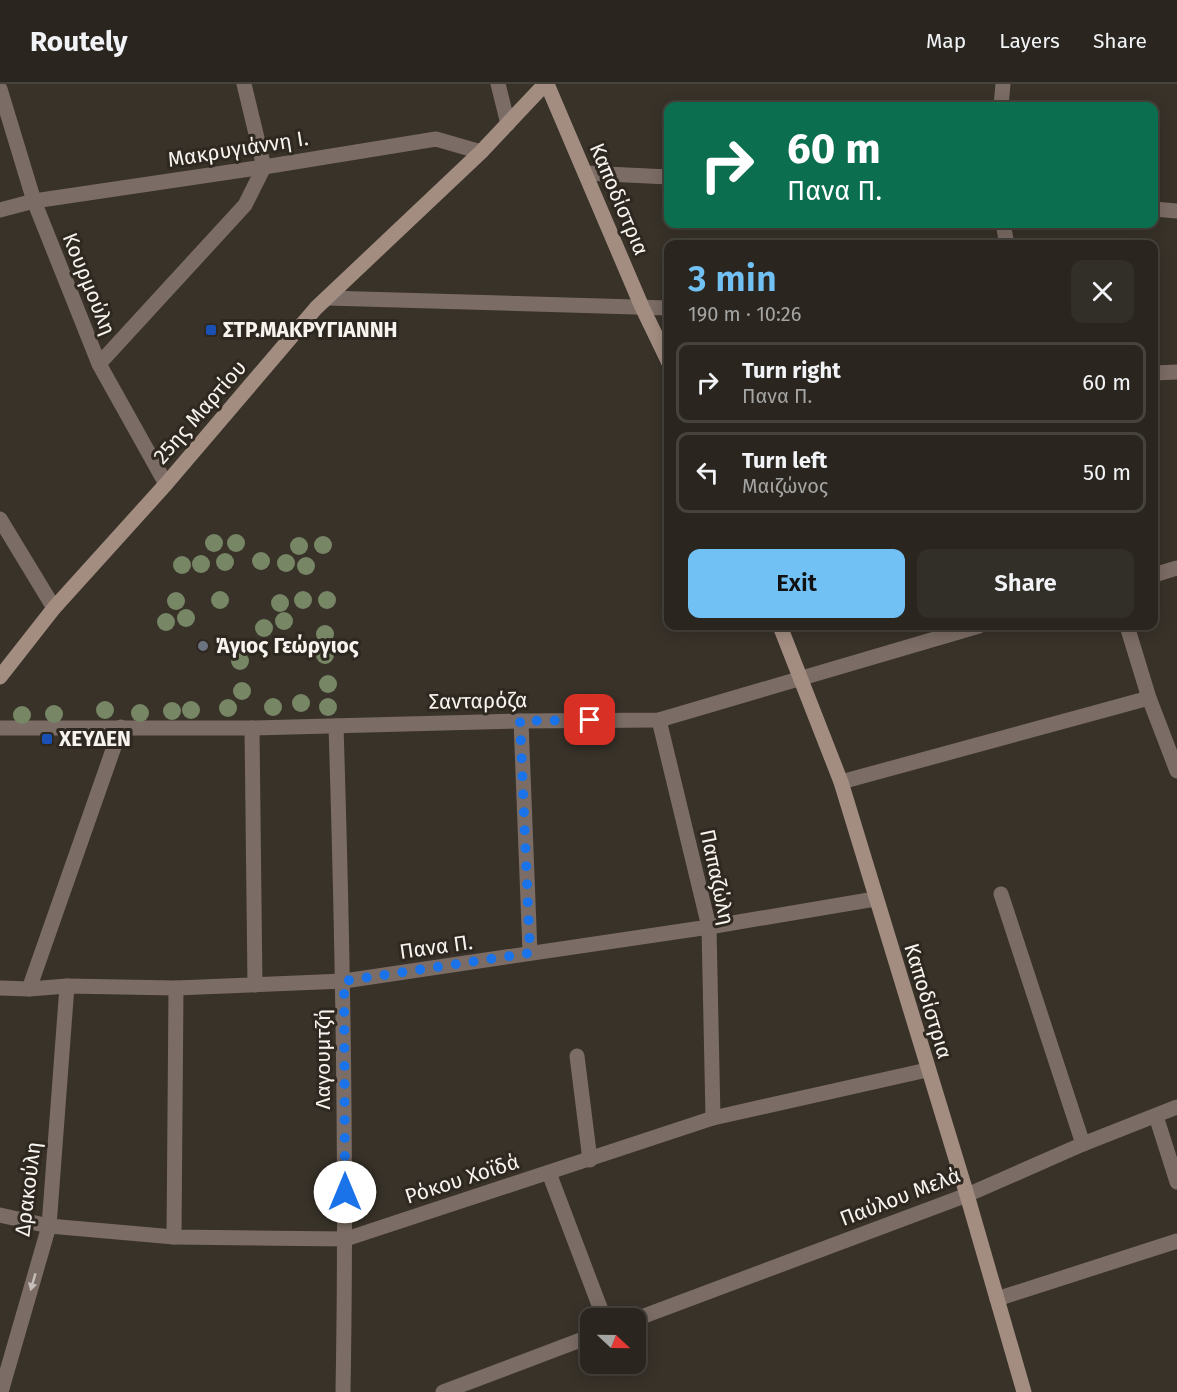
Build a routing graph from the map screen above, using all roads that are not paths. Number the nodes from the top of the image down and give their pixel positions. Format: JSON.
{"nodes":[{"id":1,"x":244,"y":84,"type":"edge"},
{"id":2,"x":498,"y":84,"type":"edge"},
{"id":3,"x":546,"y":84,"type":"edge"},
{"id":4,"x":1003,"y":84,"type":"edge"},
{"id":5,"x":0,"y":89,"type":"edge"},
{"id":6,"x":1001,"y":102,"type":"edge"},
{"id":7,"x":508,"y":124,"type":"junction"},
{"id":8,"x":481,"y":152,"type":"junction"},
{"id":9,"x":264,"y":167,"type":"junction"},
{"id":10,"x":585,"y":172,"type":"junction"},
{"id":11,"x":664,"y":177,"type":"edge"},
{"id":12,"x":34,"y":201,"type":"junction"},
{"id":13,"x":1158,"y":209,"type":"edge"},
{"id":14,"x":0,"y":210,"type":"edge"},
{"id":15,"x":1177,"y":211,"type":"edge"},
{"id":16,"x":327,"y":298,"type":"junction"},
{"id":17,"x":642,"y":307,"type":"junction"},
{"id":18,"x":664,"y":308,"type":"edge"},
{"id":19,"x":664,"y":353,"type":"edge"},
{"id":20,"x":99,"y":364,"type":"junction"},
{"id":21,"x":1177,"y":372,"type":"edge"},
{"id":22,"x":1158,"y":373,"type":"edge"},
{"id":23,"x":166,"y":484,"type":"junction"},
{"id":24,"x":0,"y":519,"type":"edge"},
{"id":25,"x":1177,"y":568,"type":"edge"},
{"id":26,"x":1158,"y":574,"type":"edge"},
{"id":27,"x":54,"y":608,"type":"junction"},
{"id":28,"x":782,"y":630,"type":"edge"},
{"id":29,"x":959,"y":630,"type":"edge"},
{"id":30,"x":1128,"y":630,"type":"edge"},
{"id":31,"x":0,"y":678,"type":"edge"},
{"id":32,"x":802,"y":678,"type":"junction"},
{"id":33,"x":1149,"y":698,"type":"junction"},
{"id":34,"x":660,"y":720,"type":"junction"},
{"id":35,"x":520,"y":721,"type":"junction"},
{"id":36,"x":336,"y":726,"type":"junction"},
{"id":37,"x":121,"y":727,"type":"junction"},
{"id":38,"x":252,"y":728,"type":"junction"},
{"id":39,"x":0,"y":729,"type":"edge"},
{"id":40,"x":1177,"y":771,"type":"edge"},
{"id":41,"x":841,"y":782,"type":"junction"},
{"id":42,"x":1001,"y":894,"type":"dead end"},
{"id":43,"x":875,"y":899,"type":"junction"},
{"id":44,"x":709,"y":927,"type":"junction"},
{"id":45,"x":530,"y":953,"type":"junction"},
{"id":46,"x":344,"y":981,"type":"junction"},
{"id":47,"x":255,"y":985,"type":"junction"},
{"id":48,"x":67,"y":986,"type":"junction"},
{"id":49,"x":0,"y":988,"type":"edge"},
{"id":50,"x":176,"y":988,"type":"junction"},
{"id":51,"x":29,"y":989,"type":"junction"},
{"id":52,"x":577,"y":1056,"type":"dead end"},
{"id":53,"x":927,"y":1070,"type":"junction"},
{"id":54,"x":1177,"y":1107,"type":"edge"},
{"id":55,"x":1156,"y":1116,"type":"junction"},
{"id":56,"x":713,"y":1118,"type":"junction"},
{"id":57,"x":1083,"y":1144,"type":"junction"},
{"id":58,"x":590,"y":1160,"type":"junction"},
{"id":59,"x":549,"y":1173,"type":"junction"},
{"id":60,"x":1177,"y":1182,"type":"edge"},
{"id":61,"x":967,"y":1195,"type":"junction"},
{"id":62,"x":0,"y":1215,"type":"edge"},
{"id":63,"x":49,"y":1226,"type":"junction"},
{"id":64,"x":174,"y":1237,"type":"junction"},
{"id":65,"x":346,"y":1239,"type":"junction"},
{"id":66,"x":1177,"y":1241,"type":"edge"},
{"id":67,"x":997,"y":1299,"type":"junction"},
{"id":68,"x":600,"y":1308,"type":"edge"},
{"id":69,"x":646,"y":1315,"type":"edge"},
{"id":70,"x":580,"y":1340,"type":"edge"},
{"id":71,"x":1,"y":1392,"type":"edge"},
{"id":72,"x":343,"y":1392,"type":"edge"},
{"id":73,"x":443,"y":1392,"type":"edge"},
{"id":74,"x":1024,"y":1392,"type":"edge"}],
"edges":[{"from":1,"to":9,"type":"street"},
{"from":2,"to":7,"type":"street"},
{"from":3,"to":7,"type":"street","name":"25ης Μαρτίου"},
{"from":3,"to":10,"type":"street","name":"Καποδίστρια"},
{"from":4,"to":6,"type":"street"},
{"from":5,"to":12,"type":"street","name":"Κουρμούλη"},
{"from":7,"to":8,"type":"street","name":"25ης Μαρτίου"},
{"from":8,"to":9,"type":"street","name":"Μακρυγιάννη Ι."},
{"from":8,"to":16,"type":"street","name":"25ης Μαρτίου"},
{"from":9,"to":12,"type":"street","name":"Μακρυγιάννη Ι."},
{"from":9,"to":20,"type":"street"},
{"from":10,"to":11,"type":"street"},
{"from":10,"to":17,"type":"street","name":"Καποδίστρια"},
{"from":12,"to":14,"type":"street","name":"Μακρυγιάννη Ι."},
{"from":12,"to":20,"type":"street","name":"Κουρμούλη"},
{"from":13,"to":15,"type":"street"},
{"from":16,"to":17,"type":"street"},
{"from":16,"to":23,"type":"street","name":"25ης Μαρτίου"},
{"from":17,"to":18,"type":"street"},
{"from":17,"to":19,"type":"street","name":"Καποδίστρια"},
{"from":20,"to":23,"type":"street","name":"Κουρμούλη"},
{"from":21,"to":22,"type":"street"},
{"from":23,"to":27,"type":"street","name":"25ης Μαρτίου"},
{"from":24,"to":27,"type":"street"},
{"from":25,"to":26,"type":"street"},
{"from":27,"to":31,"type":"street","name":"25ης Μαρτίου"},
{"from":28,"to":32,"type":"street","name":"Καποδίστρια"},
{"from":29,"to":32,"type":"street","name":"Σανταρόζα"},
{"from":30,"to":33,"type":"street"},
{"from":32,"to":34,"type":"street","name":"Σανταρόζα"},
{"from":32,"to":41,"type":"street","name":"Καποδίστρια"},
{"from":33,"to":40,"type":"street"},
{"from":33,"to":41,"type":"street"},
{"from":34,"to":35,"type":"street","name":"Σανταρόζα"},
{"from":34,"to":44,"type":"street","name":"Παπαζώλη"},
{"from":35,"to":36,"type":"street","name":"Σανταρόζα"},
{"from":35,"to":45,"type":"street"},
{"from":36,"to":38,"type":"street","name":"Σανταρόζα"},
{"from":36,"to":46,"type":"street","name":"Λαγουμτζή"},
{"from":37,"to":38,"type":"street","name":"Σανταρόζα"},
{"from":37,"to":39,"type":"street","name":"Σανταρόζα"},
{"from":37,"to":51,"type":"street"},
{"from":38,"to":47,"type":"street"},
{"from":41,"to":43,"type":"street","name":"Καποδίστρια"},
{"from":42,"to":57,"type":"street"},
{"from":43,"to":44,"type":"street","name":"Πανα Π."},
{"from":43,"to":53,"type":"street","name":"Καποδίστρια"},
{"from":44,"to":45,"type":"street","name":"Πανα Π."},
{"from":44,"to":56,"type":"street","name":"Παπαζώλη"},
{"from":45,"to":46,"type":"street","name":"Πανα Π."},
{"from":46,"to":47,"type":"street","name":"Πανα Π."},
{"from":46,"to":65,"type":"street","name":"Λαγουμτζή"},
{"from":47,"to":50,"type":"street","name":"Πανα Π."},
{"from":48,"to":50,"type":"street","name":"Πανα Π."},
{"from":48,"to":51,"type":"street","name":"Πανα Π."},
{"from":48,"to":63,"type":"street","name":"Δρακούλη"},
{"from":49,"to":51,"type":"street","name":"Πανα Π."},
{"from":50,"to":64,"type":"street"},
{"from":52,"to":58,"type":"street"},
{"from":53,"to":56,"type":"street","name":"Ρόκου Χοϊδά"},
{"from":53,"to":61,"type":"street","name":"Καποδίστρια"},
{"from":54,"to":55,"type":"street","name":"Παύλου Μελά"},
{"from":55,"to":57,"type":"street","name":"Παύλου Μελά"},
{"from":55,"to":60,"type":"street"},
{"from":56,"to":58,"type":"street","name":"Ρόκου Χοϊδά"},
{"from":57,"to":61,"type":"street","name":"Παύλου Μελά"},
{"from":58,"to":59,"type":"street","name":"Ρόκου Χοϊδά"},
{"from":59,"to":65,"type":"street","name":"Ρόκου Χοϊδά"},
{"from":59,"to":68,"type":"street"},
{"from":61,"to":67,"type":"street","name":"Καποδίστρια"},
{"from":61,"to":69,"type":"street","name":"Παύλου Μελά"},
{"from":62,"to":63,"type":"street","name":"Ρόκου Χοϊδά"},
{"from":63,"to":64,"type":"street","name":"Ρόκου Χοϊδά"},
{"from":63,"to":71,"type":"street","name":"Δρακούλη","one_way":true},
{"from":64,"to":65,"type":"street","name":"Ρόκου Χοϊδά"},
{"from":65,"to":72,"type":"street","name":"Λαγουμτζή"},
{"from":66,"to":67,"type":"street"},
{"from":67,"to":74,"type":"street","name":"Καποδίστρια"},
{"from":70,"to":73,"type":"street"}]}
